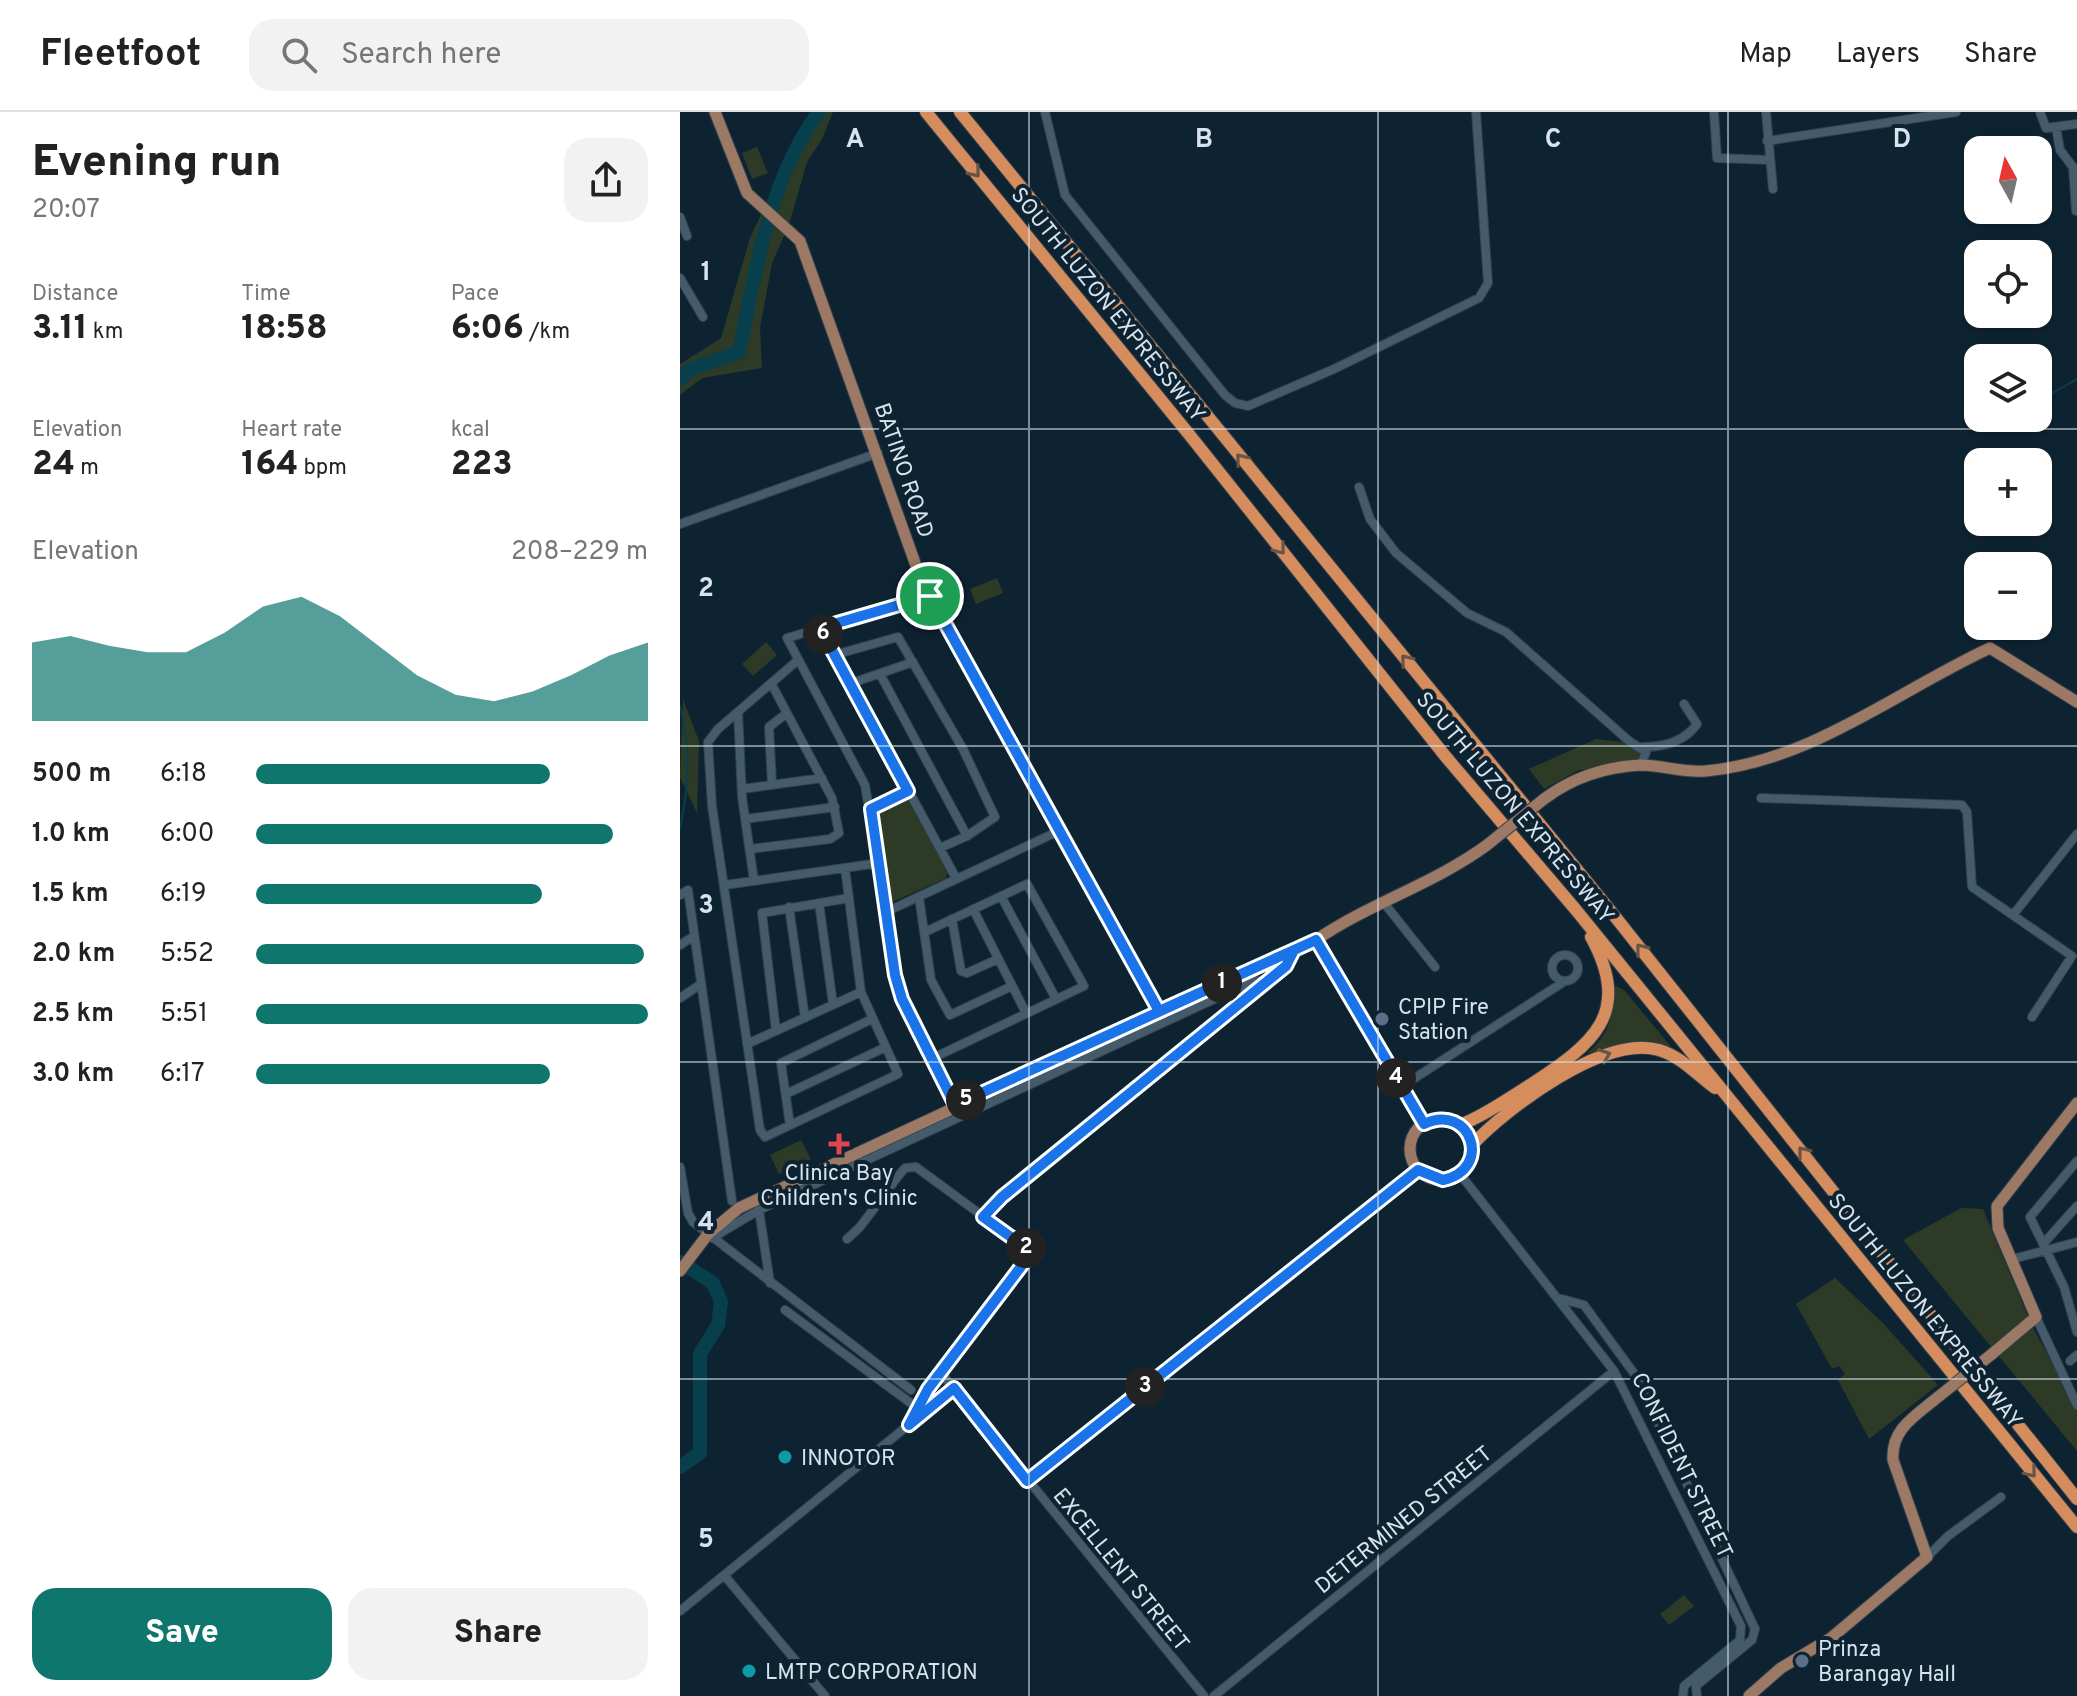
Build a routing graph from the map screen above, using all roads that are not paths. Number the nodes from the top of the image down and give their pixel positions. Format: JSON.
{"nodes":[{"id":1,"x":715,"y":112,"type":"edge"},
{"id":2,"x":926,"y":112,"type":"edge"},
{"id":3,"x":960,"y":112,"type":"edge"},
{"id":4,"x":1045,"y":112,"type":"edge"},
{"id":5,"x":1476,"y":112,"type":"edge"},
{"id":6,"x":1714,"y":112,"type":"edge"},
{"id":7,"x":1766,"y":112,"type":"edge"},
{"id":8,"x":1956,"y":112,"type":"edge"},
{"id":9,"x":2040,"y":112,"type":"edge"},
{"id":10,"x":2077,"y":124,"type":"edge"},
{"id":11,"x":2056,"y":127,"type":"junction"},
{"id":12,"x":1767,"y":141,"type":"junction"},
{"id":13,"x":1770,"y":160,"type":"junction"},
{"id":14,"x":1773,"y":189,"type":"dead end"},
{"id":15,"x":2076,"y":211,"type":"edge"},
{"id":16,"x":680,"y":217,"type":"edge"},
{"id":17,"x":687,"y":236,"type":"dead end"},
{"id":18,"x":680,"y":278,"type":"edge"},
{"id":19,"x":703,"y":317,"type":"dead end"},
{"id":20,"x":879,"y":453,"type":"junction"},
{"id":21,"x":1359,"y":487,"type":"dead end"},
{"id":22,"x":680,"y":524,"type":"edge"},
{"id":23,"x":930,"y":596,"type":"junction"},
{"id":24,"x":820,"y":628,"type":"junction"},
{"id":25,"x":834,"y":655,"type":"junction"},
{"id":26,"x":798,"y":660,"type":"junction"},
{"id":27,"x":913,"y":662,"type":"junction"},
{"id":28,"x":880,"y":674,"type":"junction"},
{"id":29,"x":771,"y":683,"type":"junction"},
{"id":30,"x":849,"y":684,"type":"junction"},
{"id":31,"x":2077,"y":702,"type":"edge"},
{"id":32,"x":1684,"y":704,"type":"dead end"},
{"id":33,"x":738,"y":712,"type":"junction"},
{"id":34,"x":787,"y":713,"type":"junction"},
{"id":35,"x":1643,"y":747,"type":"junction"},
{"id":36,"x":1641,"y":765,"type":"junction"},
{"id":37,"x":822,"y":778,"type":"junction"},
{"id":38,"x":772,"y":784,"type":"junction"},
{"id":39,"x":742,"y":789,"type":"junction"},
{"id":40,"x":908,"y":791,"type":"junction"},
{"id":41,"x":1761,"y":798,"type":"dead end"},
{"id":42,"x":835,"y":807,"type":"junction"},
{"id":43,"x":871,"y":809,"type":"junction"},
{"id":44,"x":745,"y":819,"type":"junction"},
{"id":45,"x":1061,"y":830,"type":"junction"},
{"id":46,"x":2077,"y":834,"type":"edge"},
{"id":47,"x":967,"y":836,"type":"junction"},
{"id":48,"x":940,"y":848,"type":"junction"},
{"id":49,"x":750,"y":849,"type":"junction"},
{"id":50,"x":879,"y":863,"type":"junction"},
{"id":51,"x":845,"y":868,"type":"junction"},
{"id":52,"x":956,"y":878,"type":"junction"},
{"id":53,"x":754,"y":881,"type":"junction"},
{"id":54,"x":725,"y":885,"type":"junction"},
{"id":55,"x":684,"y":892,"type":"edge"},
{"id":56,"x":1001,"y":896,"type":"junction"},
{"id":57,"x":919,"y":897,"type":"junction"},
{"id":58,"x":849,"y":898,"type":"junction"},
{"id":59,"x":819,"y":903,"type":"junction"},
{"id":60,"x":1384,"y":903,"type":"junction"},
{"id":61,"x":789,"y":907,"type":"junction"},
{"id":62,"x":973,"y":909,"type":"junction"},
{"id":63,"x":1576,"y":910,"type":"junction"},
{"id":64,"x":886,"y":912,"type":"junction"},
{"id":65,"x":2013,"y":915,"type":"junction"},
{"id":66,"x":952,"y":919,"type":"junction"},
{"id":67,"x":925,"y":932,"type":"junction"},
{"id":68,"x":694,"y":936,"type":"junction"},
{"id":69,"x":1316,"y":940,"type":"junction"},
{"id":70,"x":680,"y":945,"type":"edge"},
{"id":71,"x":1294,"y":950,"type":"junction"},
{"id":72,"x":998,"y":959,"type":"junction"},
{"id":73,"x":1435,"y":967,"type":"dead end"},
{"id":74,"x":1270,"y":979,"type":"junction"},
{"id":75,"x":1565,"y":981,"type":"dead end"},
{"id":76,"x":701,"y":984,"type":"junction"},
{"id":77,"x":1012,"y":986,"type":"junction"},
{"id":78,"x":861,"y":992,"type":"junction"},
{"id":79,"x":680,"y":998,"type":"edge"},
{"id":80,"x":1056,"y":999,"type":"junction"},
{"id":81,"x":833,"y":1004,"type":"junction"},
{"id":82,"x":1159,"y":1011,"type":"junction"},
{"id":83,"x":1026,"y":1013,"type":"junction"},
{"id":84,"x":2032,"y":1017,"type":"dead end"},
{"id":85,"x":805,"y":1018,"type":"junction"},
{"id":86,"x":872,"y":1019,"type":"junction"},
{"id":87,"x":776,"y":1031,"type":"junction"},
{"id":88,"x":747,"y":1044,"type":"junction"},
{"id":89,"x":886,"y":1047,"type":"junction"},
{"id":90,"x":931,"y":1059,"type":"junction"},
{"id":91,"x":1401,"y":1087,"type":"junction"},
{"id":92,"x":786,"y":1094,"type":"junction"},
{"id":93,"x":1728,"y":1097,"type":"junction"},
{"id":94,"x":2077,"y":1103,"type":"edge"},
{"id":95,"x":955,"y":1105,"type":"junction"},
{"id":96,"x":1424,"y":1124,"type":"junction"},
{"id":97,"x":790,"y":1125,"type":"junction"},
{"id":98,"x":1460,"y":1125,"type":"junction"},
{"id":99,"x":1472,"y":1145,"type":"junction"},
{"id":100,"x":2077,"y":1161,"type":"edge"},
{"id":101,"x":680,"y":1167,"type":"edge"},
{"id":102,"x":1418,"y":1170,"type":"junction"},
{"id":103,"x":1460,"y":1174,"type":"junction"},
{"id":104,"x":732,"y":1201,"type":"dead end"},
{"id":105,"x":2077,"y":1206,"type":"edge"},
{"id":106,"x":759,"y":1210,"type":"junction"},
{"id":107,"x":983,"y":1217,"type":"junction"},
{"id":108,"x":710,"y":1236,"type":"junction"},
{"id":109,"x":847,"y":1239,"type":"dead end"},
{"id":110,"x":2077,"y":1243,"type":"edge"},
{"id":111,"x":2045,"y":1247,"type":"junction"},
{"id":112,"x":2013,"y":1259,"type":"junction"},
{"id":113,"x":680,"y":1271,"type":"edge"},
{"id":114,"x":770,"y":1283,"type":"junction"},
{"id":115,"x":1562,"y":1299,"type":"junction"},
{"id":116,"x":785,"y":1310,"type":"dead end"},
{"id":117,"x":2036,"y":1317,"type":"junction"},
{"id":118,"x":2077,"y":1332,"type":"edge"},
{"id":119,"x":1614,"y":1371,"type":"junction"},
{"id":120,"x":941,"y":1373,"type":"junction"},
{"id":121,"x":954,"y":1388,"type":"junction"},
{"id":122,"x":911,"y":1390,"type":"dead end"},
{"id":123,"x":2077,"y":1405,"type":"edge"},
{"id":124,"x":916,"y":1407,"type":"junction"},
{"id":125,"x":909,"y":1425,"type":"junction"},
{"id":126,"x":1027,"y":1481,"type":"junction"},
{"id":127,"x":2001,"y":1497,"type":"dead end"},
{"id":128,"x":2077,"y":1499,"type":"edge"},
{"id":129,"x":2077,"y":1527,"type":"edge"},
{"id":130,"x":1927,"y":1557,"type":"junction"},
{"id":131,"x":724,"y":1575,"type":"junction"},
{"id":132,"x":680,"y":1611,"type":"edge"},
{"id":133,"x":825,"y":1696,"type":"edge"},
{"id":134,"x":1204,"y":1696,"type":"edge"},
{"id":135,"x":1214,"y":1696,"type":"edge"},
{"id":136,"x":1683,"y":1696,"type":"edge"},
{"id":137,"x":1697,"y":1696,"type":"edge"},
{"id":138,"x":1749,"y":1696,"type":"edge"}],
"edges":[{"from":1,"to":20,"type":"main road","name":"BATINO ROAD"},
{"from":2,"to":63,"type":"highway","name":"SOUTH LUZON EXPRESSWAY","one_way":true},
{"from":128,"to":3,"type":"highway","name":"SOUTH LUZON EXPRESSWAY","one_way":true},
{"from":4,"to":5,"type":"street"},
{"from":6,"to":13,"type":"street"},
{"from":7,"to":12,"type":"street"},
{"from":8,"to":12,"type":"street"},
{"from":9,"to":11,"type":"street"},
{"from":10,"to":11,"type":"street"},
{"from":11,"to":15,"type":"street"},
{"from":12,"to":13,"type":"street"},
{"from":13,"to":14,"type":"street"},
{"from":16,"to":17,"type":"street"},
{"from":18,"to":19,"type":"street"},
{"from":20,"to":22,"type":"street"},
{"from":20,"to":23,"type":"main road","name":"BATINO ROAD"},
{"from":21,"to":35,"type":"street"},
{"from":23,"to":24,"type":"street"},
{"from":23,"to":45,"type":"main road","name":"BATINO ROAD"},
{"from":24,"to":25,"type":"street"},
{"from":24,"to":26,"type":"street"},
{"from":25,"to":27,"type":"street"},
{"from":25,"to":30,"type":"street"},
{"from":26,"to":29,"type":"street"},
{"from":26,"to":43,"type":"street"},
{"from":27,"to":28,"type":"street"},
{"from":27,"to":47,"type":"street"},
{"from":28,"to":30,"type":"street"},
{"from":28,"to":47,"type":"street"},
{"from":29,"to":33,"type":"street"},
{"from":29,"to":34,"type":"street"},
{"from":30,"to":40,"type":"street"},
{"from":31,"to":36,"type":"main road"},
{"from":32,"to":35,"type":"street"},
{"from":33,"to":39,"type":"street"},
{"from":33,"to":54,"type":"street"},
{"from":34,"to":37,"type":"street"},
{"from":34,"to":38,"type":"street"},
{"from":35,"to":36,"type":"street"},
{"from":36,"to":60,"type":"main road","bridge":true},
{"from":37,"to":38,"type":"street"},
{"from":37,"to":42,"type":"street"},
{"from":38,"to":39,"type":"street"},
{"from":39,"to":44,"type":"street"},
{"from":40,"to":43,"type":"street"},
{"from":40,"to":48,"type":"street"},
{"from":41,"to":65,"type":"street"},
{"from":42,"to":44,"type":"street"},
{"from":42,"to":49,"type":"street"},
{"from":43,"to":50,"type":"street"},
{"from":44,"to":49,"type":"street"},
{"from":45,"to":52,"type":"street"},
{"from":45,"to":82,"type":"main road","name":"BATINO ROAD"},
{"from":46,"to":65,"type":"street"},
{"from":47,"to":48,"type":"street"},
{"from":48,"to":52,"type":"street"},
{"from":49,"to":53,"type":"street"},
{"from":50,"to":51,"type":"street"},
{"from":50,"to":64,"type":"street"},
{"from":51,"to":53,"type":"street"},
{"from":51,"to":58,"type":"street"},
{"from":52,"to":57,"type":"street"},
{"from":53,"to":54,"type":"street"},
{"from":54,"to":88,"type":"street"},
{"from":55,"to":68,"type":"street"},
{"from":56,"to":62,"type":"street"},
{"from":56,"to":80,"type":"street"},
{"from":56,"to":80,"type":"street"},
{"from":57,"to":64,"type":"street"},
{"from":57,"to":67,"type":"street"},
{"from":58,"to":59,"type":"street"},
{"from":58,"to":78,"type":"street"},
{"from":59,"to":61,"type":"street"},
{"from":59,"to":81,"type":"street"},
{"from":60,"to":69,"type":"main road"},
{"from":60,"to":73,"type":"street"},
{"from":61,"to":85,"type":"street"},
{"from":61,"to":87,"type":"street"},
{"from":62,"to":66,"type":"street"},
{"from":62,"to":72,"type":"street"},
{"from":63,"to":93,"type":"highway","name":"SOUTH LUZON EXPRESSWAY"},
{"from":63,"to":98,"type":"highway"},
{"from":64,"to":90,"type":"street"},
{"from":65,"to":84,"type":"street"},
{"from":66,"to":67,"type":"street"},
{"from":66,"to":72,"type":"street"},
{"from":67,"to":77,"type":"street"},
{"from":68,"to":70,"type":"street"},
{"from":68,"to":76,"type":"street"},
{"from":69,"to":71,"type":"main road"},
{"from":69,"to":91,"type":"main road"},
{"from":71,"to":74,"type":"street"},
{"from":71,"to":82,"type":"main road"},
{"from":72,"to":77,"type":"street"},
{"from":74,"to":106,"type":"street"},
{"from":74,"to":107,"type":"street"},
{"from":75,"to":91,"type":"street"},
{"from":76,"to":79,"type":"street"},
{"from":76,"to":104,"type":"street"},
{"from":77,"to":83,"type":"street"},
{"from":78,"to":81,"type":"street"},
{"from":78,"to":86,"type":"street"},
{"from":80,"to":83,"type":"street"},
{"from":81,"to":85,"type":"street"},
{"from":82,"to":95,"type":"main road"},
{"from":83,"to":90,"type":"street"},
{"from":85,"to":87,"type":"street"},
{"from":86,"to":89,"type":"street"},
{"from":86,"to":92,"type":"street"},
{"from":87,"to":88,"type":"street"},
{"from":88,"to":97,"type":"street"},
{"from":89,"to":92,"type":"street"},
{"from":89,"to":97,"type":"street"},
{"from":90,"to":95,"type":"street"},
{"from":91,"to":96,"type":"main road"},
{"from":92,"to":97,"type":"street"},
{"from":99,"to":93,"type":"highway","one_way":true},
{"from":93,"to":129,"type":"highway","name":"SOUTH LUZON EXPRESSWAY","one_way":true},
{"from":94,"to":112,"type":"main road"},
{"from":95,"to":108,"type":"main road"},
{"from":96,"to":98,"type":"main road"},
{"from":96,"to":102,"type":"main road"},
{"from":98,"to":99,"type":"main road"},
{"from":99,"to":103,"type":"main road"},
{"from":100,"to":111,"type":"street"},
{"from":101,"to":108,"type":"street"},
{"from":102,"to":103,"type":"main road"},
{"from":102,"to":126,"type":"street"},
{"from":103,"to":115,"type":"street","name":"CONFIDENT STREET"},
{"from":105,"to":111,"type":"street"},
{"from":106,"to":108,"type":"street"},
{"from":106,"to":114,"type":"street"},
{"from":107,"to":109,"type":"street"},
{"from":107,"to":120,"type":"street"},
{"from":108,"to":113,"type":"main road"},
{"from":108,"to":114,"type":"street"},
{"from":110,"to":111,"type":"street"},
{"from":111,"to":112,"type":"street"},
{"from":111,"to":118,"type":"street"},
{"from":112,"to":117,"type":"main road"},
{"from":114,"to":122,"type":"street"},
{"from":115,"to":119,"type":"street","name":"CONFIDENT STREET"},
{"from":115,"to":137,"type":"street"},
{"from":116,"to":124,"type":"street"},
{"from":117,"to":123,"type":"street"},
{"from":117,"to":130,"type":"main road","bridge":true},
{"from":119,"to":135,"type":"street","name":"DETERMINED STREET"},
{"from":119,"to":136,"type":"street","name":"CONFIDENT STREET"},
{"from":120,"to":121,"type":"street","name":"EXCELLENT STREET"},
{"from":120,"to":124,"type":"street"},
{"from":121,"to":125,"type":"street"},
{"from":121,"to":126,"type":"street","name":"EXCELLENT STREET"},
{"from":124,"to":125,"type":"street"},
{"from":125,"to":131,"type":"street"},
{"from":126,"to":134,"type":"street","name":"EXCELLENT STREET"},
{"from":127,"to":130,"type":"street"},
{"from":130,"to":138,"type":"main road"},
{"from":131,"to":132,"type":"street"},
{"from":131,"to":133,"type":"street"}]}
